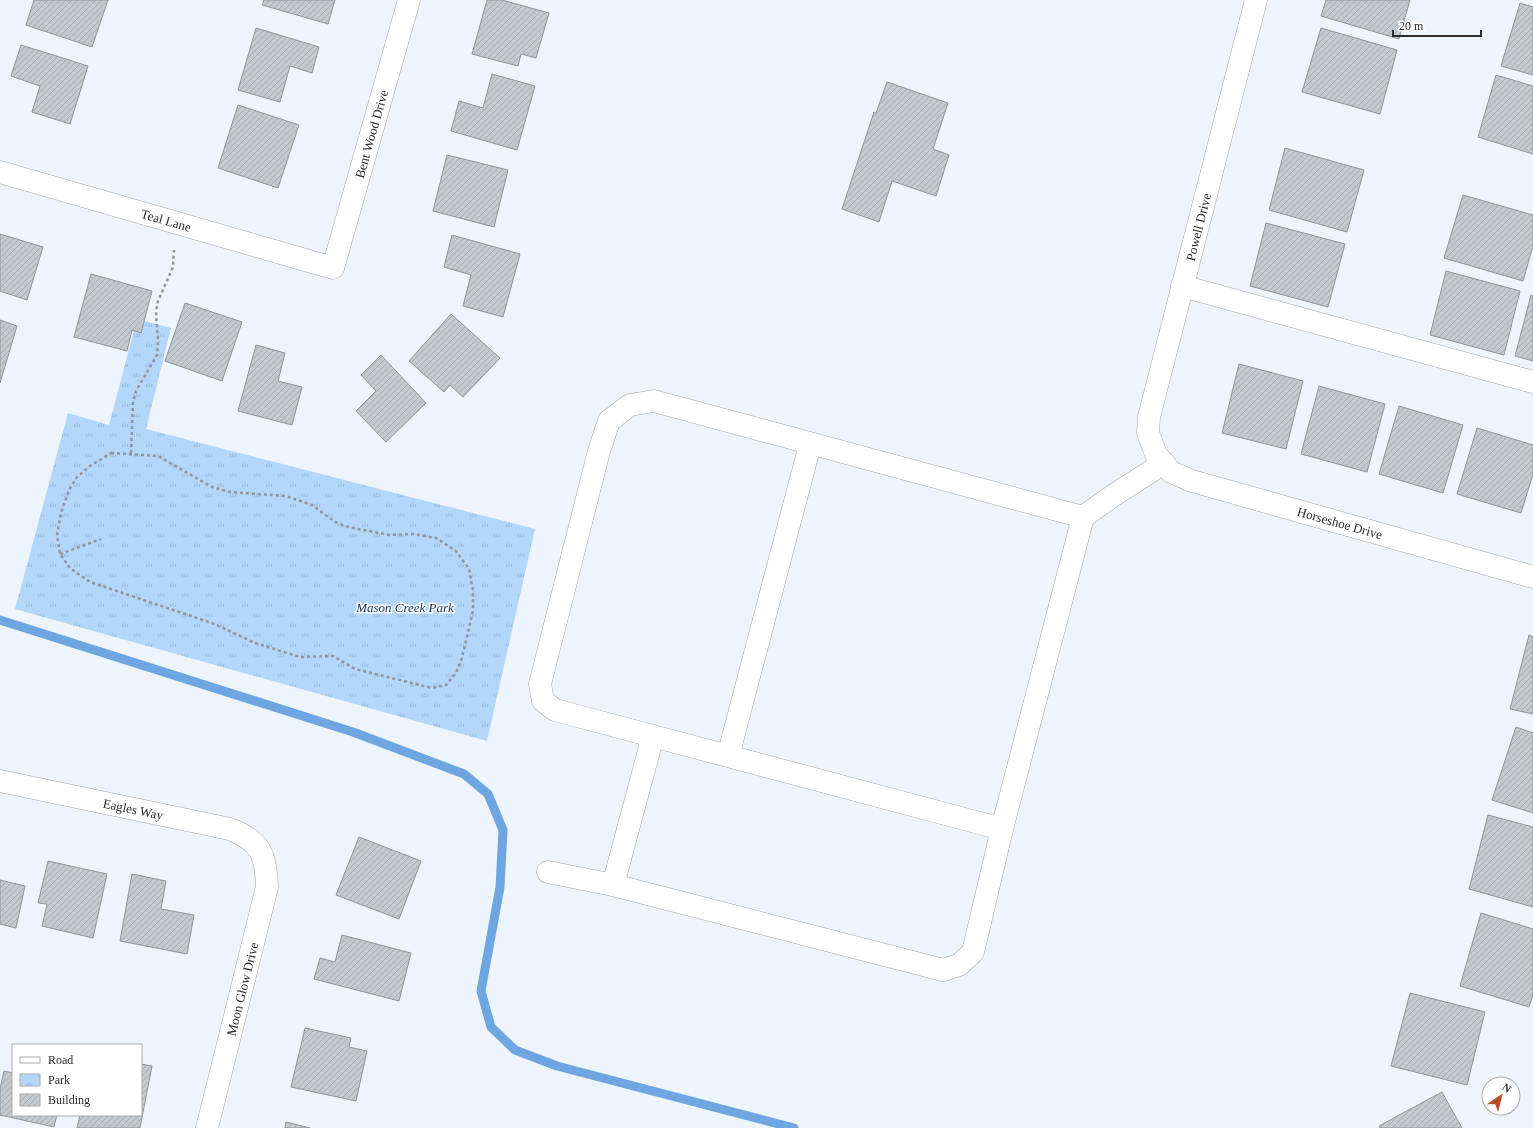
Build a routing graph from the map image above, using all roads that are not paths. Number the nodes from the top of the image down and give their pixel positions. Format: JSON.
{"nodes":[{"id":1,"x":409,"y":0,"type":"edge"},
{"id":2,"x":1256,"y":0,"type":"edge"},
{"id":3,"x":0,"y":172,"type":"edge"},
{"id":4,"x":333,"y":268,"type":"joint"},
{"id":5,"x":1182,"y":286,"type":"junction"},
{"id":6,"x":1533,"y":382,"type":"edge"},
{"id":7,"x":810,"y":445,"type":"junction"},
{"id":8,"x":1160,"y":458,"type":"junction"},
{"id":9,"x":1083,"y":518,"type":"junction"},
{"id":10,"x":1533,"y":577,"type":"edge"},
{"id":11,"x":653,"y":736,"type":"junction"},
{"id":12,"x":728,"y":756,"type":"junction"},
{"id":13,"x":0,"y":781,"type":"edge"},
{"id":14,"x":1002,"y":829,"type":"junction"},
{"id":15,"x":260,"y":850,"type":"joint"},
{"id":16,"x":548,"y":872,"type":"dead end"},
{"id":17,"x":613,"y":885,"type":"junction"},
{"id":18,"x":207,"y":1128,"type":"edge"}],
"edges":[{"from":1,"to":4,"type":"street","name":"Bent Wood Drive"},
{"from":2,"to":5,"type":"street","name":"Powell Drive"},
{"from":3,"to":4,"type":"street","name":"Teal Lane"},
{"from":5,"to":6,"type":"street"},
{"from":5,"to":8,"type":"street","name":"Powell Drive"},
{"from":7,"to":9,"type":"street"},
{"from":7,"to":11,"type":"street"},
{"from":7,"to":12,"type":"street"},
{"from":8,"to":9,"type":"street"},
{"from":8,"to":10,"type":"street","name":"Horseshoe Drive"},
{"from":9,"to":14,"type":"street"},
{"from":11,"to":12,"type":"street"},
{"from":11,"to":17,"type":"street"},
{"from":12,"to":14,"type":"street"},
{"from":13,"to":15,"type":"street","name":"Eagles Way"},
{"from":14,"to":17,"type":"street"},
{"from":15,"to":18,"type":"street","name":"Moon Glow Drive"},
{"from":16,"to":17,"type":"street"}]}
